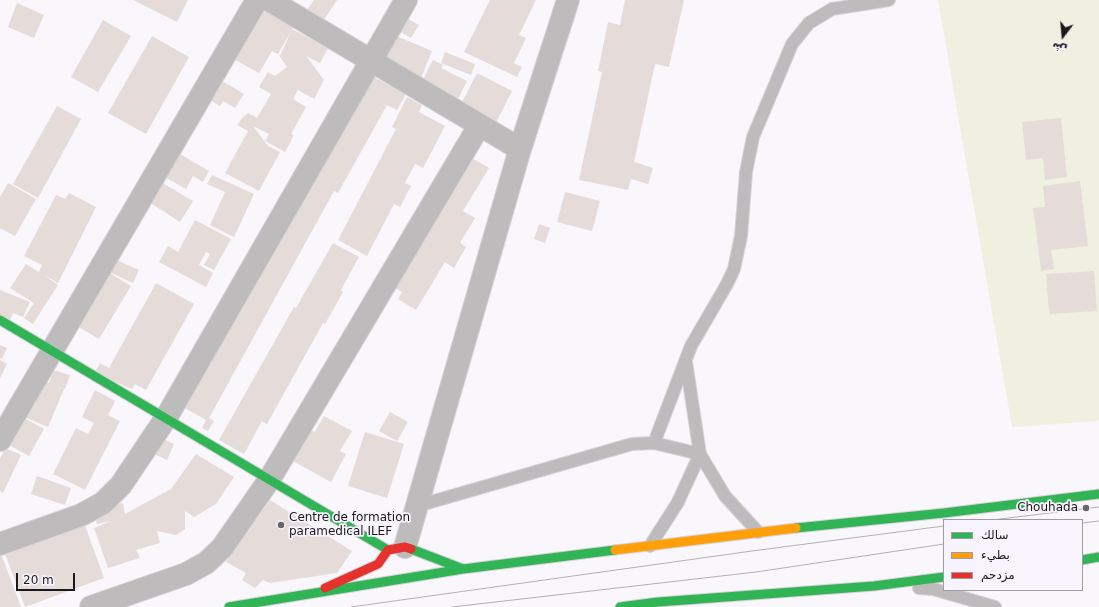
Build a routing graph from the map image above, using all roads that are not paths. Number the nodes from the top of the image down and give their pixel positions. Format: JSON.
{"nodes":[{"id":1,"x":257,"y":0,"type":"edge"},
{"id":2,"x":269,"y":0,"type":"edge"},
{"id":3,"x":406,"y":0,"type":"edge"},
{"id":4,"x":568,"y":0,"type":"edge"},
{"id":5,"x":889,"y":0,"type":"edge"},
{"id":6,"x":370,"y":61,"type":"junction"},
{"id":7,"x":479,"y":126,"type":"junction"},
{"id":8,"x":520,"y":149,"type":"junction"},
{"id":9,"x":0,"y":320,"type":"edge"},
{"id":10,"x":53,"y":352,"type":"junction"},
{"id":11,"x":686,"y":361,"type":"junction"},
{"id":12,"x":166,"y":418,"type":"junction"},
{"id":13,"x":0,"y":440,"type":"edge"},
{"id":14,"x":654,"y":444,"type":"junction"},
{"id":15,"x":700,"y":454,"type":"junction"},
{"id":16,"x":269,"y":480,"type":"junction"},
{"id":17,"x":1099,"y":494,"type":"edge"},
{"id":18,"x":417,"y":506,"type":"junction"},
{"id":19,"x":758,"y":532,"type":"junction"},
{"id":20,"x":0,"y":544,"type":"edge"},
{"id":21,"x":650,"y":546,"type":"junction"},
{"id":22,"x":396,"y":548,"type":"junction"},
{"id":23,"x":1099,"y":557,"type":"edge"},
{"id":24,"x":1083,"y":560,"type":"edge"},
{"id":25,"x":463,"y":569,"type":"junction"},
{"id":26,"x":943,"y":577,"type":"edge"},
{"id":27,"x":874,"y":586,"type":"junction"},
{"id":28,"x":313,"y":594,"type":"junction"},
{"id":29,"x":91,"y":607,"type":"edge"},
{"id":30,"x":229,"y":607,"type":"edge"},
{"id":31,"x":620,"y":607,"type":"edge"},
{"id":32,"x":995,"y":607,"type":"edge"}],
"edges":[{"from":1,"to":10,"type":"street"},
{"from":2,"to":6,"type":"street"},
{"from":3,"to":6,"type":"street"},
{"from":4,"to":8,"type":"street"},
{"from":5,"to":11,"type":"lane"},
{"from":6,"to":7,"type":"street"},
{"from":6,"to":12,"type":"street"},
{"from":7,"to":8,"type":"street"},
{"from":7,"to":16,"type":"street"},
{"from":8,"to":18,"type":"street"},
{"from":9,"to":10,"type":"main road"},
{"from":10,"to":12,"type":"main road"},
{"from":10,"to":13,"type":"street"},
{"from":11,"to":14,"type":"lane"},
{"from":11,"to":15,"type":"lane"},
{"from":12,"to":16,"type":"main road"},
{"from":12,"to":20,"type":"street"},
{"from":14,"to":15,"type":"lane"},
{"from":14,"to":18,"type":"lane"},
{"from":15,"to":19,"type":"lane"},
{"from":15,"to":21,"type":"lane"},
{"from":16,"to":22,"type":"main road"},
{"from":16,"to":29,"type":"street"},
{"from":17,"to":19,"type":"main road"},
{"from":18,"to":22,"type":"street"},
{"from":19,"to":21,"type":"main road"},
{"from":21,"to":25,"type":"main road"},
{"from":22,"to":25,"type":"main road"},
{"from":22,"to":28,"type":"main road"},
{"from":23,"to":24,"type":"main road"},
{"from":25,"to":28,"type":"main road"},
{"from":26,"to":27,"type":"main road"},
{"from":27,"to":31,"type":"main road"},
{"from":27,"to":32,"type":"lane"},
{"from":28,"to":30,"type":"main road"}]}
